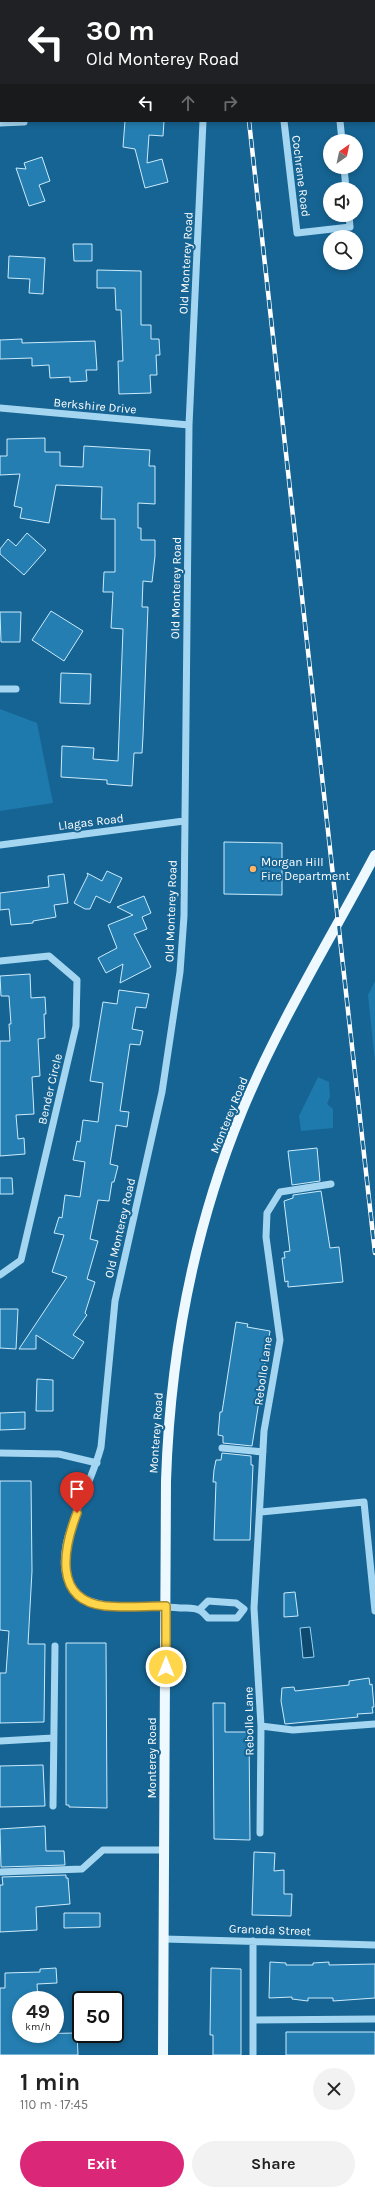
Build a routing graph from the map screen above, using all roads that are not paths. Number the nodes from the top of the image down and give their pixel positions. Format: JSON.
{"nodes":[{"id":1,"x":24,"y":122,"type":"edge"},
{"id":2,"x":203,"y":122,"type":"edge"},
{"id":3,"x":284,"y":122,"type":"edge"},
{"id":4,"x":340,"y":122,"type":"edge"},
{"id":5,"x":0,"y":123,"type":"edge"},
{"id":6,"x":341,"y":134,"type":"edge"},
{"id":7,"x":350,"y":222,"type":"edge"},
{"id":8,"x":0,"y":408,"type":"edge"},
{"id":9,"x":189,"y":425,"type":"junction"},
{"id":10,"x":0,"y":689,"type":"edge"},
{"id":11,"x":16,"y":689,"type":"dead end"},
{"id":12,"x":184,"y":821,"type":"junction"},
{"id":13,"x":0,"y":844,"type":"edge"},
{"id":14,"x":375,"y":855,"type":"edge"},
{"id":15,"x":0,"y":961,"type":"edge"},
{"id":16,"x":331,"y":1184,"type":"dead end"},
{"id":17,"x":0,"y":1275,"type":"edge"},
{"id":18,"x":222,"y":1448,"type":"dead end"},
{"id":19,"x":263,"y":1452,"type":"junction"},
{"id":20,"x":0,"y":1453,"type":"edge"},
{"id":21,"x":97,"y":1463,"type":"junction"},
{"id":22,"x":261,"y":1512,"type":"junction"},
{"id":23,"x":166,"y":1606,"type":"junction"},
{"id":24,"x":244,"y":1608,"type":"junction"},
{"id":25,"x":254,"y":1608,"type":"junction"},
{"id":26,"x":199,"y":1610,"type":"junction"},
{"id":27,"x":375,"y":1611,"type":"edge"},
{"id":28,"x":55,"y":1646,"type":"dead end"},
{"id":29,"x":375,"y":1724,"type":"edge"},
{"id":30,"x":261,"y":1726,"type":"junction"},
{"id":31,"x":53,"y":1738,"type":"junction"},
{"id":32,"x":0,"y":1741,"type":"edge"},
{"id":33,"x":53,"y":1806,"type":"dead end"},
{"id":34,"x":260,"y":1834,"type":"dead end"},
{"id":35,"x":165,"y":1850,"type":"junction"},
{"id":36,"x":0,"y":1872,"type":"edge"},
{"id":37,"x":164,"y":1940,"type":"junction"},
{"id":38,"x":253,"y":1941,"type":"junction"},
{"id":39,"x":375,"y":1945,"type":"edge"},
{"id":40,"x":375,"y":2019,"type":"edge"},
{"id":41,"x":253,"y":2020,"type":"junction"},
{"id":42,"x":163,"y":2055,"type":"edge"},
{"id":43,"x":253,"y":2055,"type":"edge"}],
"edges":[{"from":1,"to":5,"type":"street"},
{"from":2,"to":9,"type":"street","name":"Old Monterey Road"},
{"from":3,"to":7,"type":"street","name":"Cochrane Road"},
{"from":4,"to":6,"type":"street"},
{"from":8,"to":9,"type":"street","name":"Berkshire Drive"},
{"from":9,"to":12,"type":"street","name":"Old Monterey Road"},
{"from":10,"to":11,"type":"street"},
{"from":12,"to":13,"type":"street","name":"Llagas Road"},
{"from":12,"to":21,"type":"street","name":"Old Monterey Road"},
{"from":14,"to":23,"type":"main road","name":"Monterey Road"},
{"from":15,"to":17,"type":"street","name":"Bender Circle"},
{"from":16,"to":19,"type":"street","name":"Rebollo Lane"},
{"from":18,"to":19,"type":"street"},
{"from":19,"to":22,"type":"street","name":"Rebollo Lane"},
{"from":20,"to":21,"type":"street"},
{"from":21,"to":23,"type":"street","name":"Old Monterey Road"},
{"from":22,"to":25,"type":"street","name":"Rebollo Lane"},
{"from":22,"to":27,"type":"street"},
{"from":23,"to":26,"type":"street"},
{"from":23,"to":35,"type":"main road","name":"Monterey Road"},
{"from":24,"to":25,"type":"street"},
{"from":24,"to":26,"type":"street"},
{"from":24,"to":26,"type":"street"},
{"from":25,"to":30,"type":"street","name":"Rebollo Lane"},
{"from":28,"to":31,"type":"street"},
{"from":29,"to":30,"type":"street"},
{"from":30,"to":34,"type":"street","name":"Rebollo Lane"},
{"from":31,"to":32,"type":"street"},
{"from":31,"to":33,"type":"street"},
{"from":35,"to":36,"type":"street"},
{"from":35,"to":37,"type":"main road","name":"Monterey Road"},
{"from":37,"to":38,"type":"street","name":"Granada Street"},
{"from":37,"to":42,"type":"main road","name":"Monterey Road"},
{"from":38,"to":39,"type":"street","name":"Granada Street"},
{"from":38,"to":41,"type":"street"},
{"from":40,"to":41,"type":"street"},
{"from":41,"to":43,"type":"street"}]}
